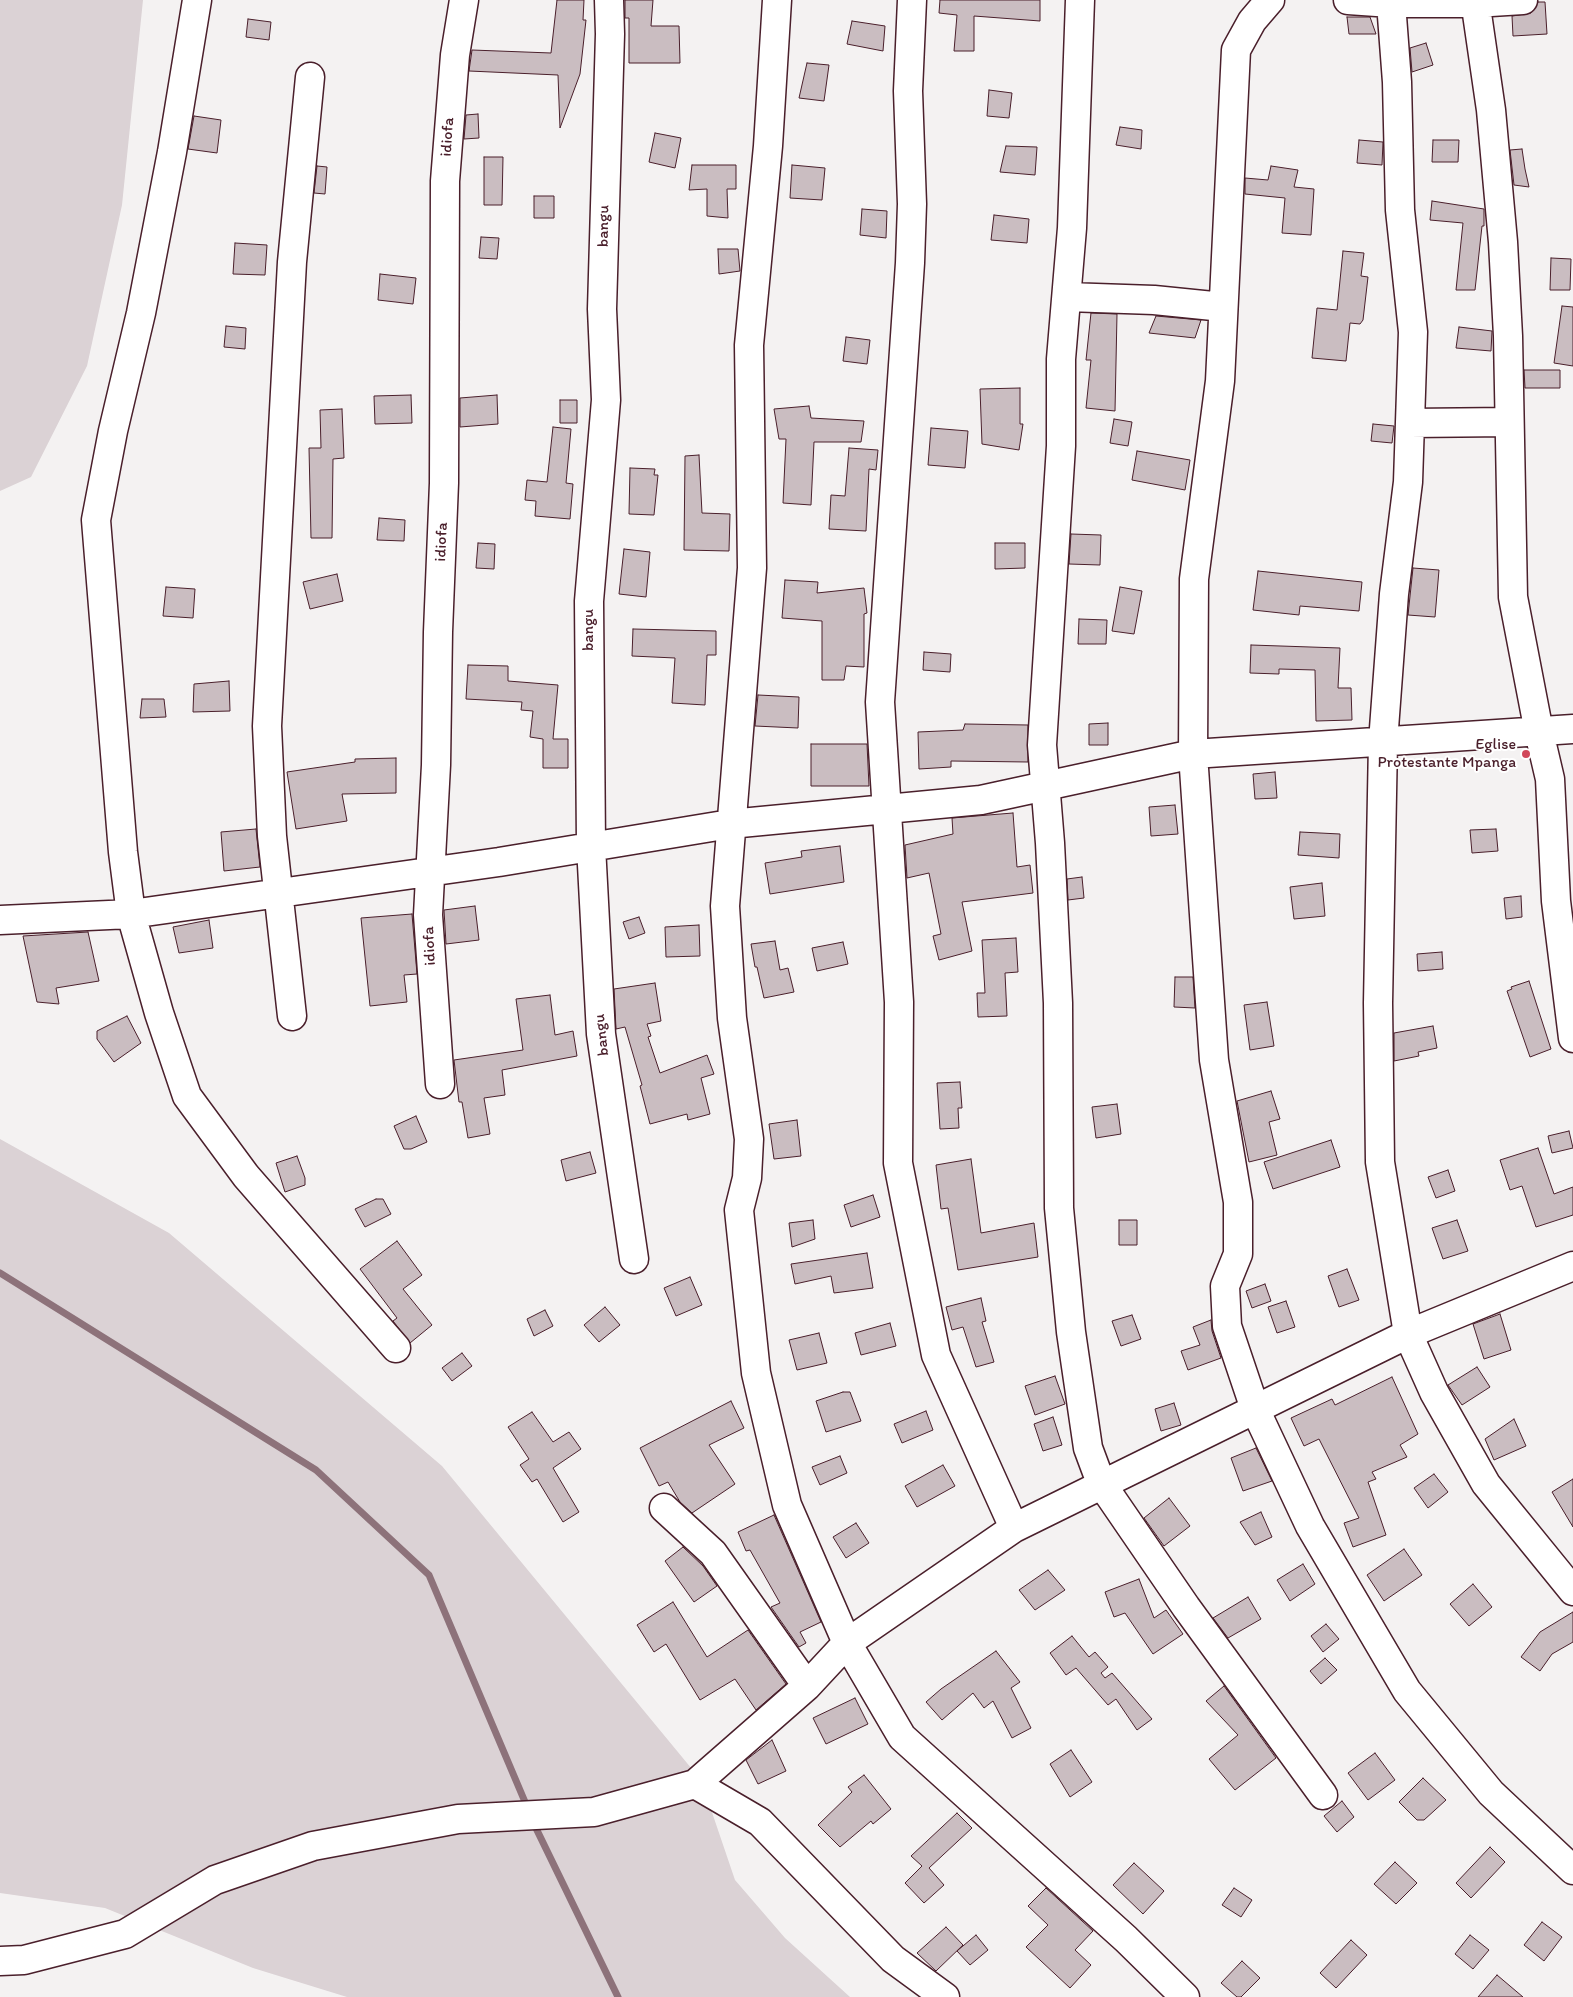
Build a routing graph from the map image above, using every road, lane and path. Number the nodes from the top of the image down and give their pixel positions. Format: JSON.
{"nodes":[{"id":1,"x":197,"y":0,"type":"edge"},
{"id":2,"x":464,"y":0,"type":"edge"},
{"id":3,"x":608,"y":0,"type":"edge"},
{"id":4,"x":777,"y":0,"type":"edge"},
{"id":5,"x":912,"y":0,"type":"edge"},
{"id":6,"x":1080,"y":0,"type":"edge"},
{"id":7,"x":1270,"y":0,"type":"edge"},
{"id":8,"x":1348,"y":0,"type":"edge"},
{"id":9,"x":1523,"y":0,"type":"edge"},
{"id":10,"x":1475,"y":1,"type":"edge"},
{"id":11,"x":1391,"y":3,"type":"junction"},
{"id":12,"x":310,"y":77,"type":"dead end"},
{"id":13,"x":1067,"y":297,"type":"junction"},
{"id":14,"x":1223,"y":307,"type":"junction"},
{"id":15,"x":1508,"y":422,"type":"junction"},
{"id":16,"x":1410,"y":423,"type":"junction"},
{"id":17,"x":1573,"y":729,"type":"edge"},
{"id":18,"x":1539,"y":732,"type":"junction"},
{"id":19,"x":1383,"y":742,"type":"junction"},
{"id":20,"x":1193,"y":754,"type":"junction"},
{"id":21,"x":1046,"y":786,"type":"junction"},
{"id":22,"x":888,"y":809,"type":"junction"},
{"id":23,"x":730,"y":824,"type":"junction"},
{"id":24,"x":591,"y":846,"type":"junction"},
{"id":25,"x":431,"y":872,"type":"junction"},
{"id":26,"x":278,"y":893,"type":"junction"},
{"id":27,"x":131,"y":914,"type":"junction"},
{"id":28,"x":0,"y":920,"type":"edge"},
{"id":29,"x":292,"y":1016,"type":"dead end"},
{"id":30,"x":1573,"y":1038,"type":"edge"},
{"id":31,"x":440,"y":1084,"type":"dead end"},
{"id":32,"x":634,"y":1259,"type":"dead end"},
{"id":33,"x":1573,"y":1266,"type":"edge"},
{"id":34,"x":1408,"y":1334,"type":"junction"},
{"id":35,"x":396,"y":1348,"type":"dead end"},
{"id":36,"x":1255,"y":1409,"type":"junction"},
{"id":37,"x":1101,"y":1483,"type":"junction"},
{"id":38,"x":664,"y":1508,"type":"dead end"},
{"id":39,"x":1014,"y":1528,"type":"junction"},
{"id":40,"x":1573,"y":1591,"type":"edge"},
{"id":41,"x":847,"y":1643,"type":"junction"},
{"id":42,"x":807,"y":1686,"type":"junction"},
{"id":43,"x":695,"y":1784,"type":"junction"},
{"id":44,"x":1323,"y":1794,"type":"dead end"},
{"id":45,"x":1573,"y":1870,"type":"edge"},
{"id":46,"x":0,"y":1961,"type":"edge"},
{"id":47,"x":945,"y":1997,"type":"edge"},
{"id":48,"x":1185,"y":1997,"type":"edge"}],
"edges":[{"from":1,"to":27,"type":"street"},
{"from":2,"to":25,"type":"street","name":"idiofa"},
{"from":3,"to":24,"type":"street","name":"bangu"},
{"from":4,"to":23,"type":"street"},
{"from":5,"to":22,"type":"street"},
{"from":6,"to":13,"type":"street"},
{"from":7,"to":14,"type":"street"},
{"from":8,"to":11,"type":"street"},
{"from":9,"to":10,"type":"street"},
{"from":10,"to":11,"type":"street"},
{"from":10,"to":15,"type":"street"},
{"from":11,"to":16,"type":"street"},
{"from":12,"to":26,"type":"street"},
{"from":13,"to":14,"type":"street"},
{"from":13,"to":21,"type":"street"},
{"from":14,"to":20,"type":"street"},
{"from":15,"to":16,"type":"street"},
{"from":15,"to":18,"type":"street"},
{"from":16,"to":19,"type":"street"},
{"from":17,"to":18,"type":"street"},
{"from":18,"to":19,"type":"street"},
{"from":18,"to":30,"type":"street"},
{"from":19,"to":20,"type":"street"},
{"from":19,"to":34,"type":"street"},
{"from":20,"to":21,"type":"street"},
{"from":20,"to":36,"type":"street"},
{"from":21,"to":22,"type":"street"},
{"from":21,"to":37,"type":"street"},
{"from":22,"to":23,"type":"street"},
{"from":22,"to":39,"type":"street"},
{"from":23,"to":24,"type":"street"},
{"from":23,"to":41,"type":"street"},
{"from":24,"to":25,"type":"street"},
{"from":24,"to":32,"type":"street","name":"bangu"},
{"from":25,"to":26,"type":"street"},
{"from":25,"to":31,"type":"street","name":"idiofa"},
{"from":26,"to":27,"type":"street"},
{"from":26,"to":29,"type":"street"},
{"from":27,"to":28,"type":"street"},
{"from":27,"to":35,"type":"street"},
{"from":33,"to":34,"type":"street"},
{"from":34,"to":36,"type":"street"},
{"from":34,"to":40,"type":"street"},
{"from":36,"to":37,"type":"street"},
{"from":36,"to":45,"type":"street"},
{"from":37,"to":39,"type":"street"},
{"from":37,"to":44,"type":"street"},
{"from":38,"to":42,"type":"street"},
{"from":39,"to":41,"type":"street"},
{"from":41,"to":42,"type":"street"},
{"from":41,"to":48,"type":"street"},
{"from":42,"to":43,"type":"street"},
{"from":43,"to":46,"type":"street"},
{"from":43,"to":47,"type":"street"}]}
